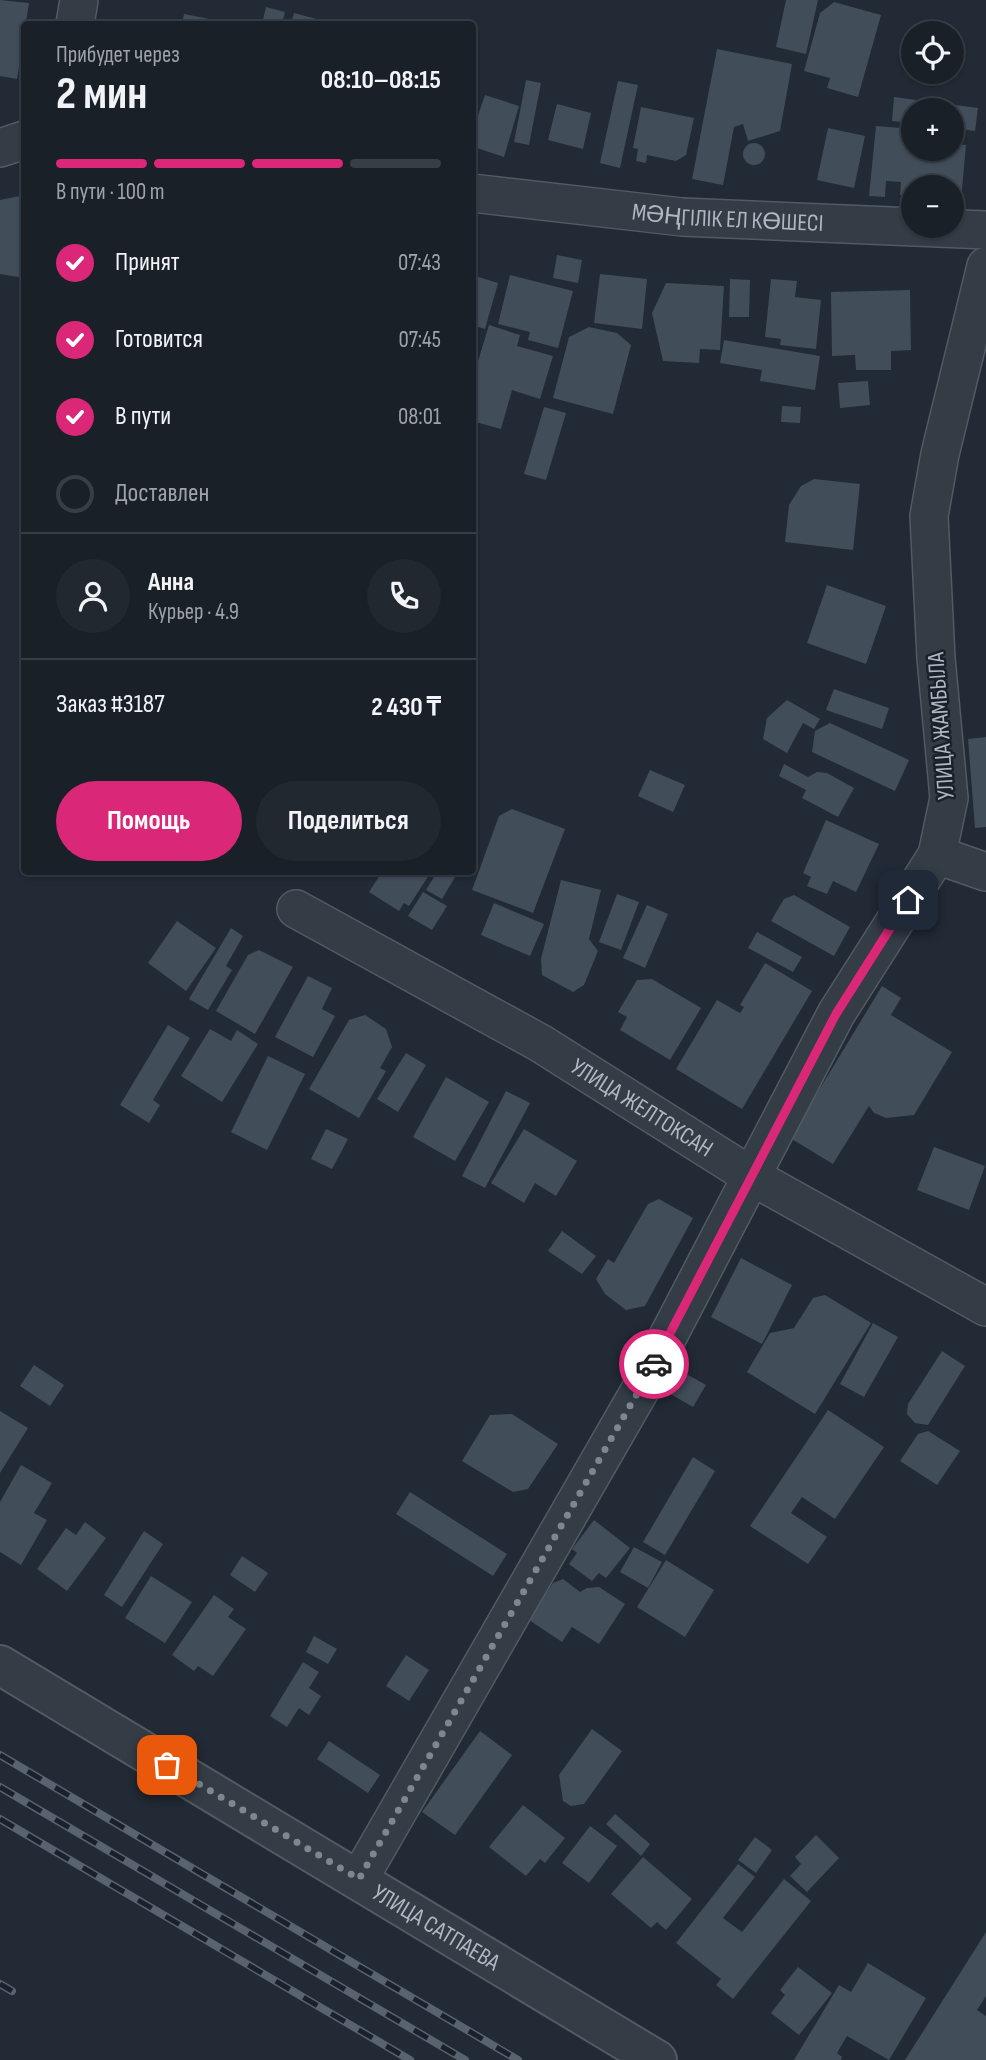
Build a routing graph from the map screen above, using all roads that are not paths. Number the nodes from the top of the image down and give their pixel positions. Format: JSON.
{"nodes":[{"id":1,"x":79,"y":0,"type":"edge"},
{"id":2,"x":76,"y":21,"type":"edge"},
{"id":3,"x":21,"y":140,"type":"edge"},
{"id":4,"x":0,"y":148,"type":"edge"},
{"id":5,"x":476,"y":193,"type":"edge"},
{"id":6,"x":986,"y":230,"type":"edge"},
{"id":7,"x":986,"y":266,"type":"edge"},
{"id":8,"x":937,"y":855,"type":"junction"},
{"id":9,"x":986,"y":872,"type":"edge"},
{"id":10,"x":296,"y":909,"type":"dead end"},
{"id":11,"x":751,"y":1176,"type":"junction"},
{"id":12,"x":986,"y":1307,"type":"edge"},
{"id":13,"x":0,"y":1665,"type":"edge"},
{"id":14,"x":359,"y":1879,"type":"junction"},
{"id":15,"x":657,"y":2060,"type":"edge"}],
"edges":[{"from":1,"to":2,"type":"street"},
{"from":3,"to":4,"type":"street"},
{"from":5,"to":6,"type":"street","name":"МӘҢГІЛІК ЕЛ КӨШЕСІ"},
{"from":7,"to":8,"type":"street","name":"УЛИЦА ЖАМБЫЛА"},
{"from":8,"to":9,"type":"street"},
{"from":8,"to":11,"type":"street","name":"УЛИЦА ЖАМБЫЛА"},
{"from":10,"to":11,"type":"street","name":"УЛИЦА ЖЕЛТОКСАН"},
{"from":11,"to":12,"type":"street","name":"УЛИЦА ЖЕЛТОКСАН"},
{"from":11,"to":14,"type":"street","name":"УЛИЦА ЖАМБЫЛА"},
{"from":13,"to":14,"type":"street","name":"УЛИЦА САТПАЕВА"},
{"from":14,"to":15,"type":"street","name":"УЛИЦА САТПАЕВА"}]}
